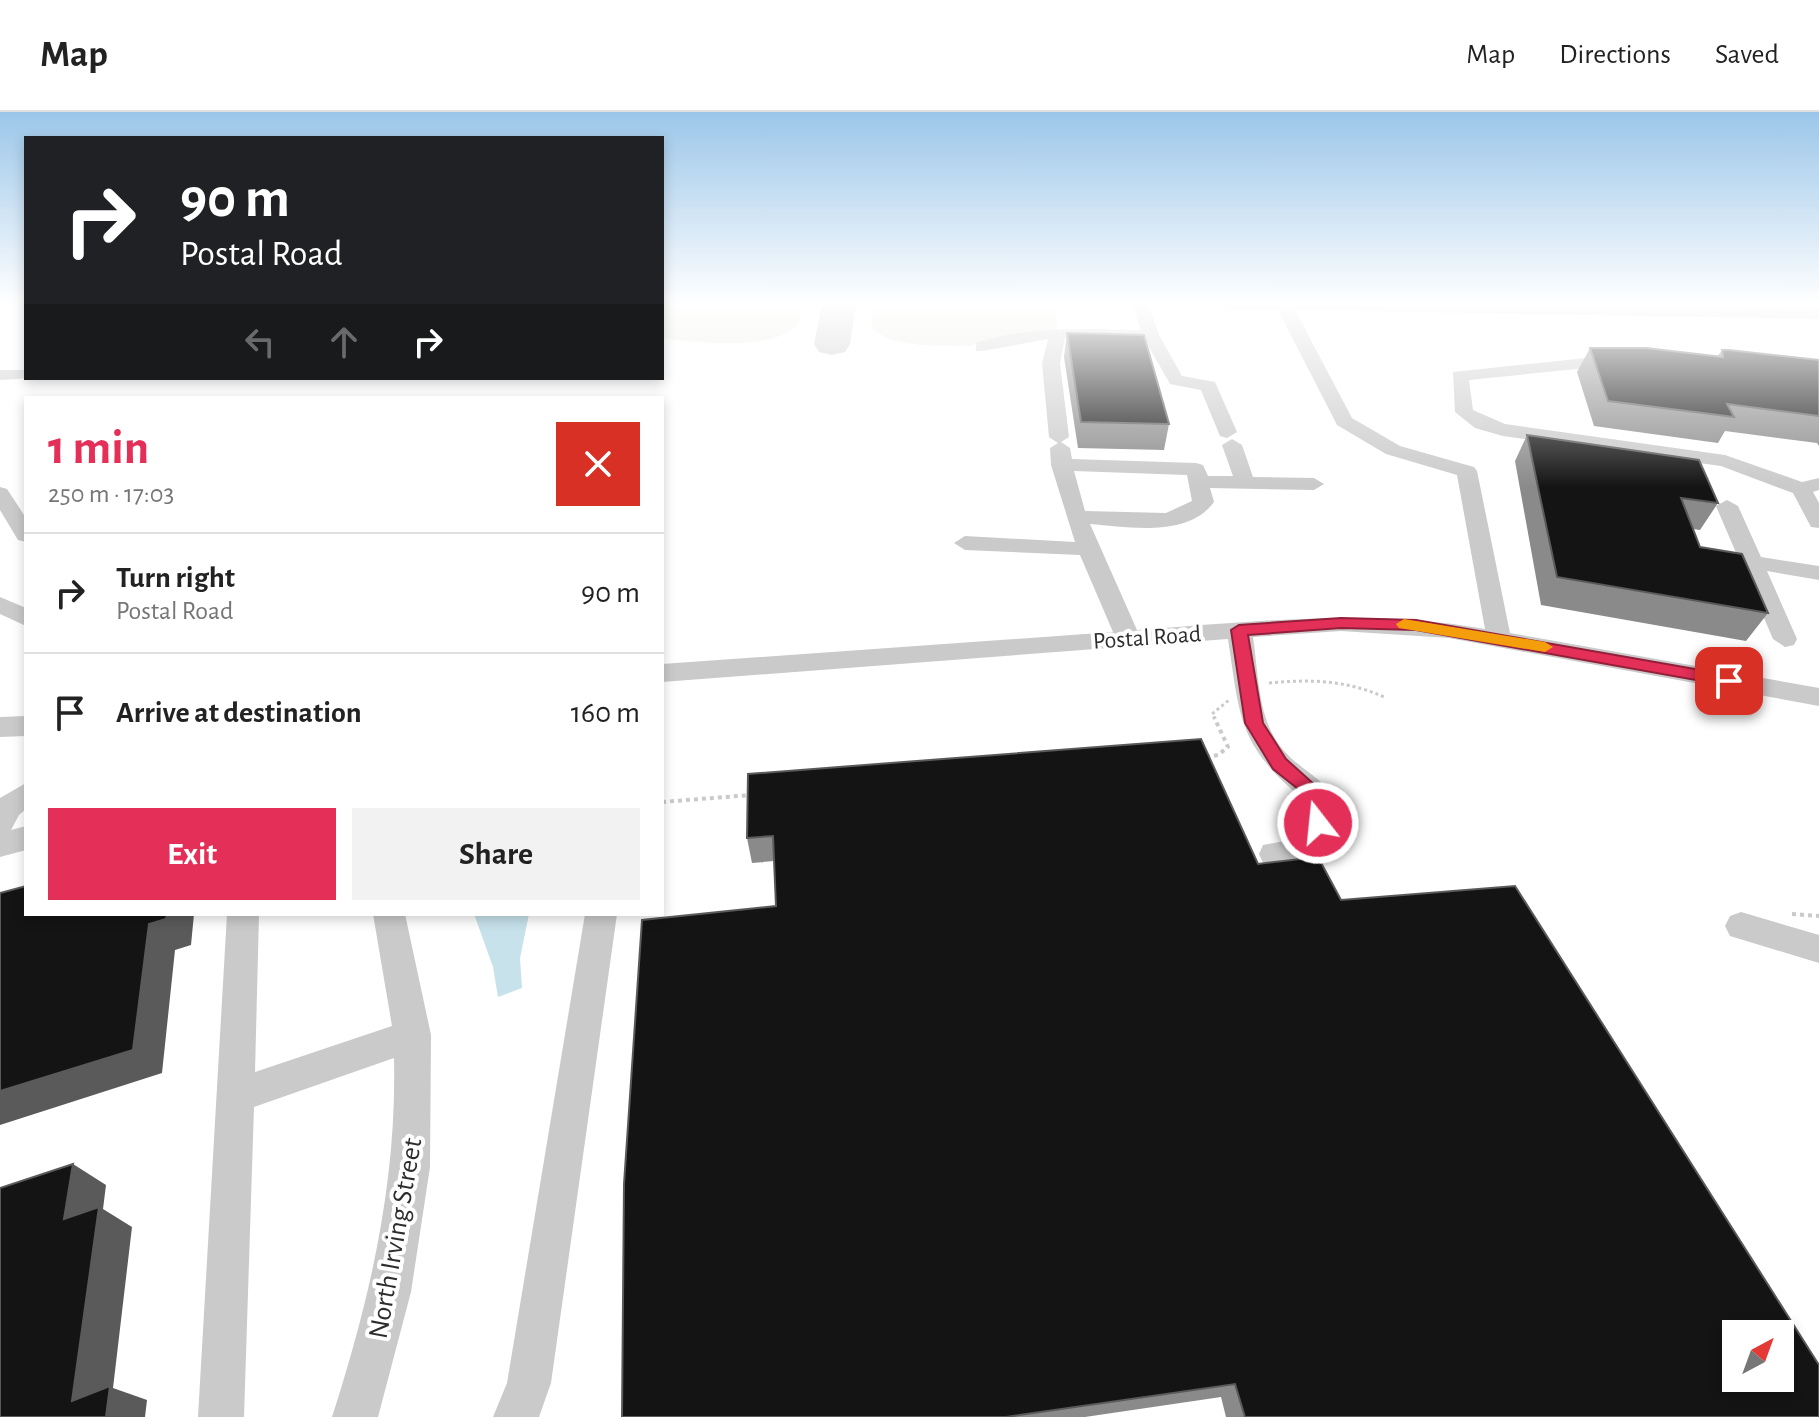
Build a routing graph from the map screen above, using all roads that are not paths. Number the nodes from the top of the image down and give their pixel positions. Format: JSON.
{"nodes":[{"id":1,"x":1051,"y":365,"type":"edge"},
{"id":2,"x":1166,"y":365,"type":"edge"},
{"id":3,"x":1315,"y":365,"type":"edge"},
{"id":4,"x":1567,"y":365,"type":"edge"},
{"id":5,"x":1623,"y":365,"type":"edge"},
{"id":6,"x":1644,"y":366,"type":"edge"},
{"id":7,"x":0,"y":375,"type":"edge"},
{"id":8,"x":24,"y":375,"type":"edge"},
{"id":9,"x":1060,"y":450,"type":"junction"},
{"id":10,"x":1200,"y":482,"type":"junction"},
{"id":11,"x":1245,"y":483,"type":"junction"},
{"id":12,"x":1314,"y":484,"type":"dead end"},
{"id":13,"x":1810,"y":487,"type":"edge"},
{"id":14,"x":0,"y":493,"type":"edge"},
{"id":15,"x":1727,"y":506,"type":"dead end"},
{"id":16,"x":1079,"y":517,"type":"junction"},
{"id":17,"x":1819,"y":522,"type":"edge"},
{"id":18,"x":24,"y":532,"type":"edge"},
{"id":19,"x":965,"y":543,"type":"dead end"},
{"id":20,"x":1088,"y":549,"type":"junction"},
{"id":21,"x":1752,"y":562,"type":"junction"},
{"id":22,"x":1819,"y":573,"type":"edge"},
{"id":23,"x":0,"y":604,"type":"edge"},
{"id":24,"x":24,"y":615,"type":"edge"},
{"id":25,"x":1239,"y":630,"type":"junction"},
{"id":26,"x":1128,"y":638,"type":"junction"},
{"id":27,"x":1499,"y":639,"type":"junction"},
{"id":28,"x":1785,"y":639,"type":"dead end"},
{"id":29,"x":664,"y":673,"type":"edge"},
{"id":30,"x":1819,"y":697,"type":"edge"},
{"id":31,"x":24,"y":726,"type":"edge"},
{"id":32,"x":0,"y":727,"type":"edge"},
{"id":33,"x":24,"y":795,"type":"edge"},
{"id":34,"x":0,"y":824,"type":"edge"},
{"id":35,"x":24,"y":839,"type":"edge"},
{"id":36,"x":0,"y":845,"type":"edge"},
{"id":37,"x":1274,"y":854,"type":"dead end"},
{"id":38,"x":243,"y":916,"type":"edge"},
{"id":39,"x":390,"y":916,"type":"edge"},
{"id":40,"x":601,"y":916,"type":"edge"},
{"id":41,"x":1741,"y":926,"type":"dead end"},
{"id":42,"x":1819,"y":949,"type":"edge"},
{"id":43,"x":413,"y":1035,"type":"junction"},
{"id":44,"x":236,"y":1096,"type":"junction"},
{"id":45,"x":221,"y":1417,"type":"edge"},
{"id":46,"x":355,"y":1417,"type":"edge"},
{"id":47,"x":516,"y":1417,"type":"edge"}],
"edges":[{"from":1,"to":9,"type":"street"},
{"from":2,"to":11,"type":"street"},
{"from":3,"to":27,"type":"street"},
{"from":4,"to":13,"type":"street"},
{"from":5,"to":6,"type":"street"},
{"from":7,"to":8,"type":"street"},
{"from":9,"to":10,"type":"street"},
{"from":9,"to":16,"type":"street"},
{"from":10,"to":11,"type":"street"},
{"from":10,"to":16,"type":"street"},
{"from":11,"to":12,"type":"street"},
{"from":13,"to":17,"type":"street"},
{"from":14,"to":18,"type":"street"},
{"from":15,"to":21,"type":"street"},
{"from":16,"to":20,"type":"street"},
{"from":19,"to":20,"type":"street"},
{"from":20,"to":26,"type":"street"},
{"from":21,"to":22,"type":"street"},
{"from":21,"to":28,"type":"street"},
{"from":23,"to":24,"type":"street"},
{"from":25,"to":26,"type":"street","name":"Postal Road"},
{"from":25,"to":27,"type":"street","name":"Postal Road"},
{"from":25,"to":37,"type":"street"},
{"from":26,"to":29,"type":"street","name":"Postal Road"},
{"from":27,"to":30,"type":"street","name":"Postal Road"},
{"from":31,"to":32,"type":"street"},
{"from":33,"to":34,"type":"street"},
{"from":35,"to":36,"type":"street"},
{"from":38,"to":44,"type":"street"},
{"from":39,"to":43,"type":"street","name":"North Irving Street"},
{"from":40,"to":47,"type":"street"},
{"from":41,"to":42,"type":"street"},
{"from":43,"to":44,"type":"street"},
{"from":43,"to":46,"type":"street","name":"North Irving Street"},
{"from":44,"to":45,"type":"street"}]}
